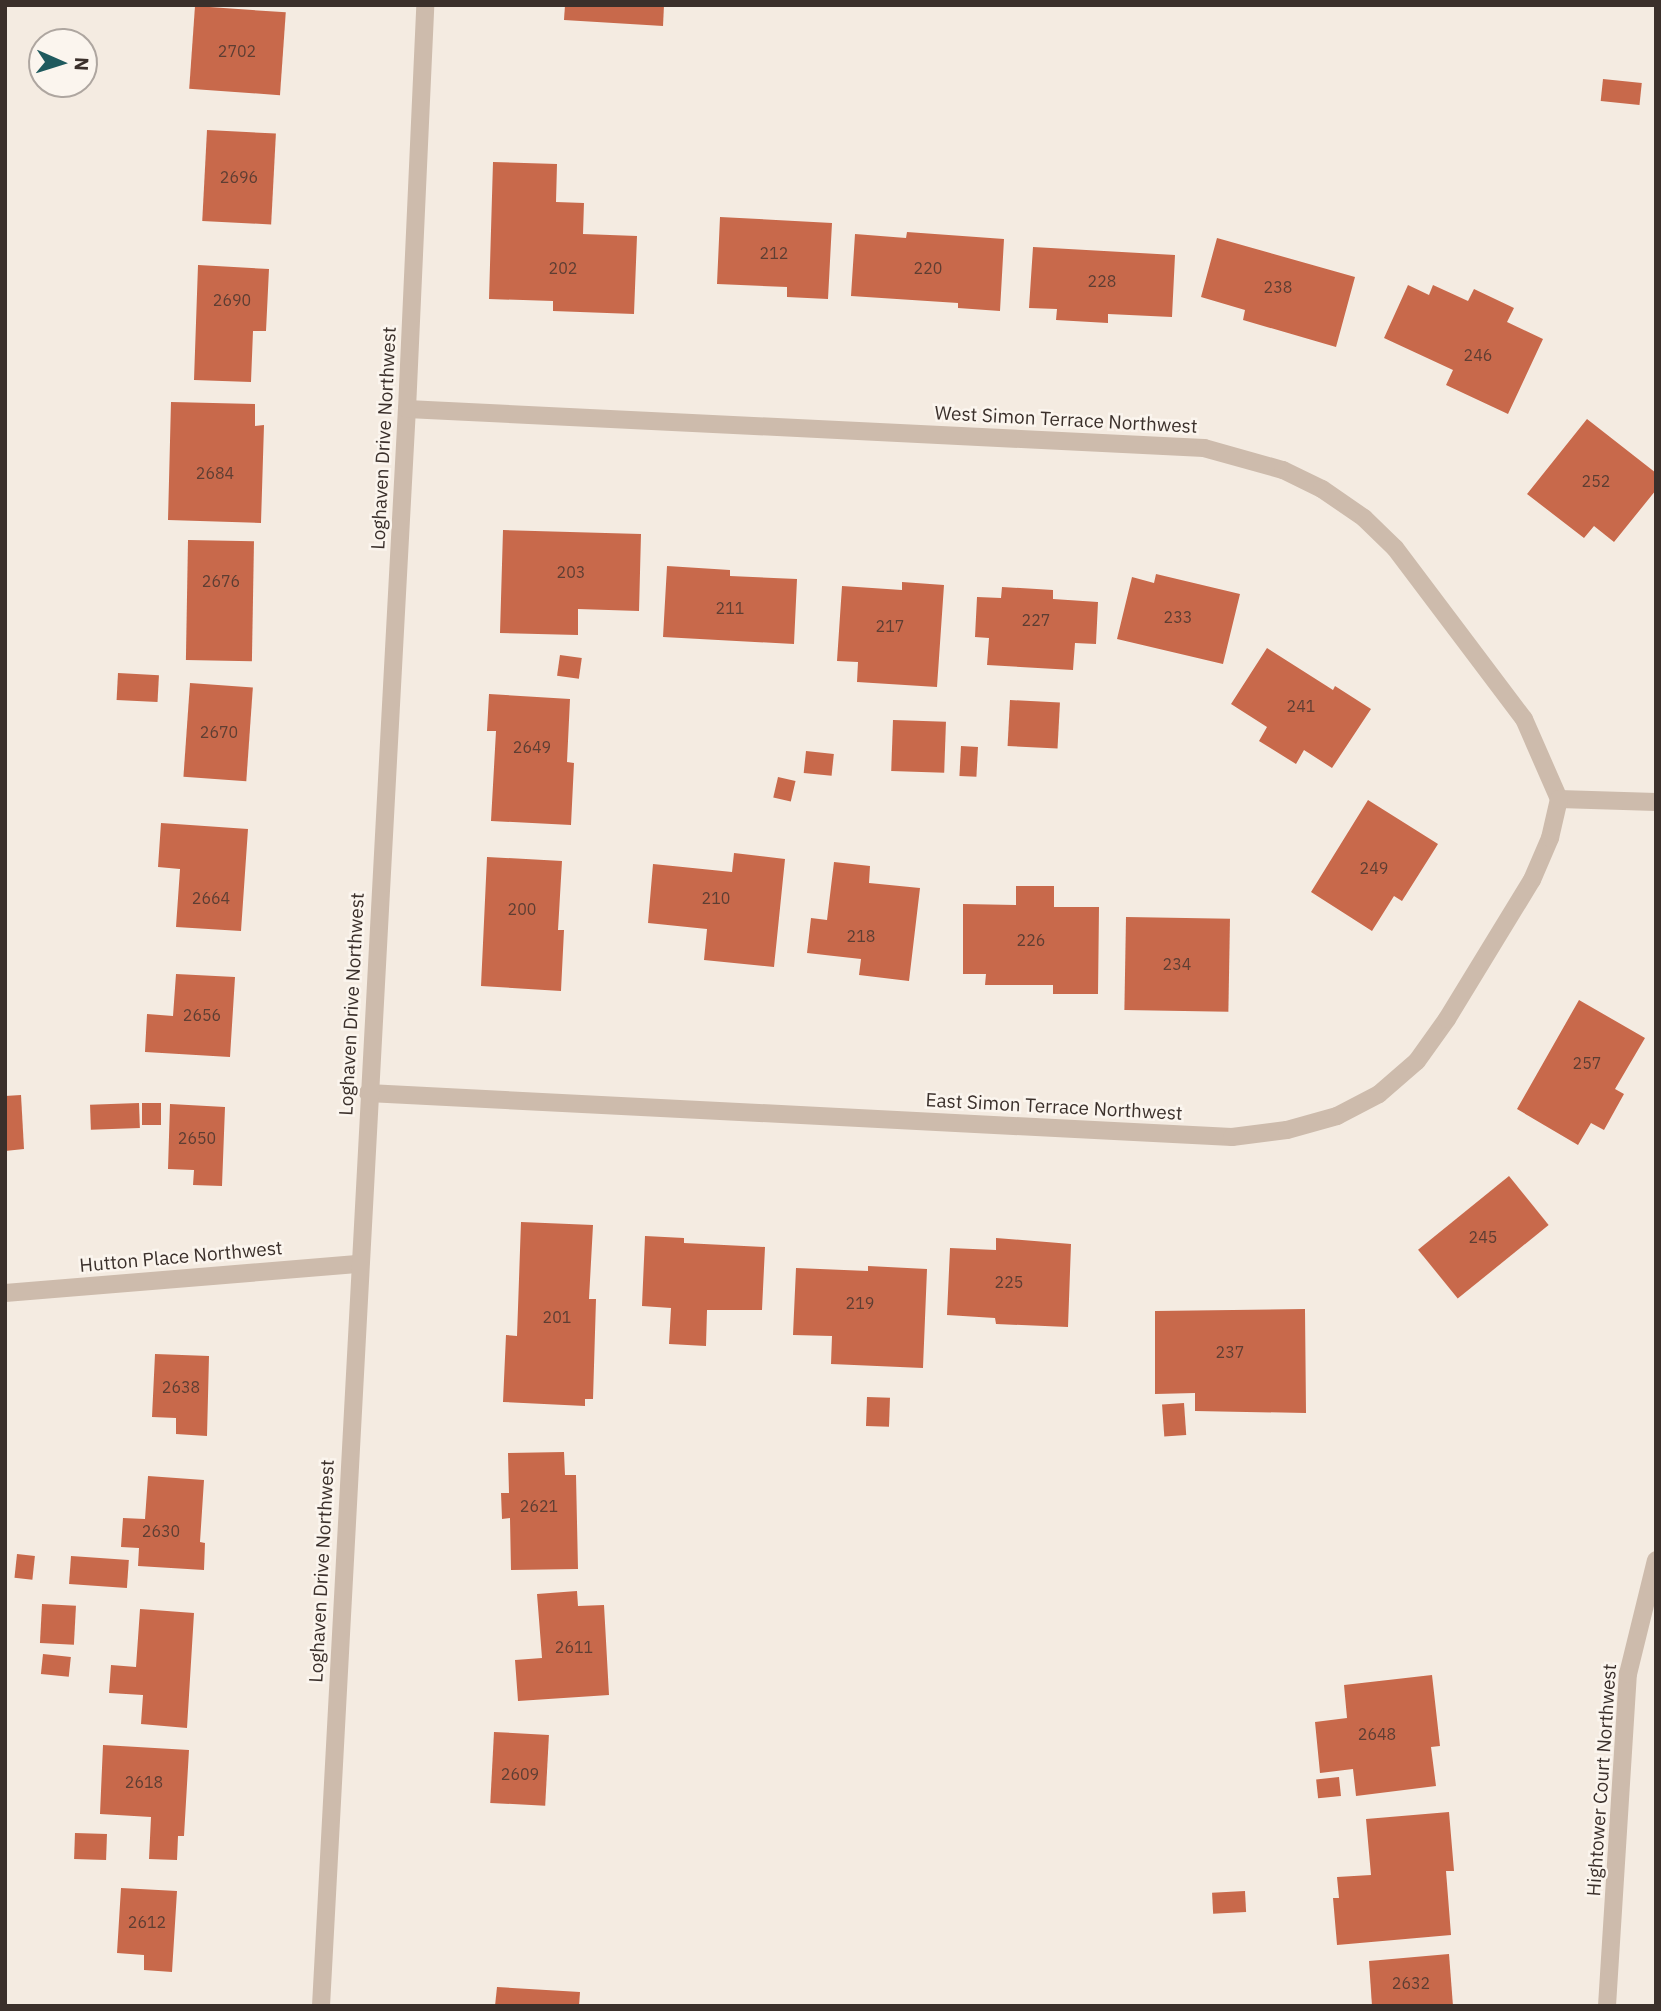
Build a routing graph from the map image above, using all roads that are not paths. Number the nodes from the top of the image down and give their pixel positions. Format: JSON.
{"nodes":[{"id":1,"x":425,"y":5,"type":"edge"},
{"id":2,"x":407,"y":409,"type":"junction"},
{"id":3,"x":1559,"y":799,"type":"junction"},
{"id":4,"x":1656,"y":802,"type":"edge"},
{"id":5,"x":369,"y":1093,"type":"junction"},
{"id":6,"x":360,"y":1264,"type":"junction"},
{"id":7,"x":5,"y":1293,"type":"edge"},
{"id":8,"x":1656,"y":1560,"type":"edge"},
{"id":9,"x":321,"y":2006,"type":"edge"},
{"id":10,"x":1607,"y":2006,"type":"edge"}],
"edges":[{"from":1,"to":2,"type":"street","name":"Loghaven Drive Northwest"},
{"from":2,"to":3,"type":"street","name":"West Simon Terrace Northwest"},
{"from":2,"to":5,"type":"street","name":"Loghaven Drive Northwest"},
{"from":3,"to":4,"type":"street"},
{"from":3,"to":5,"type":"street","name":"East Simon Terrace Northwest"},
{"from":5,"to":6,"type":"street","name":"Loghaven Drive Northwest"},
{"from":6,"to":7,"type":"street","name":"Hutton Place Northwest"},
{"from":6,"to":9,"type":"street","name":"Loghaven Drive Northwest"},
{"from":8,"to":10,"type":"street","name":"Hightower Court Northwest"}]}
